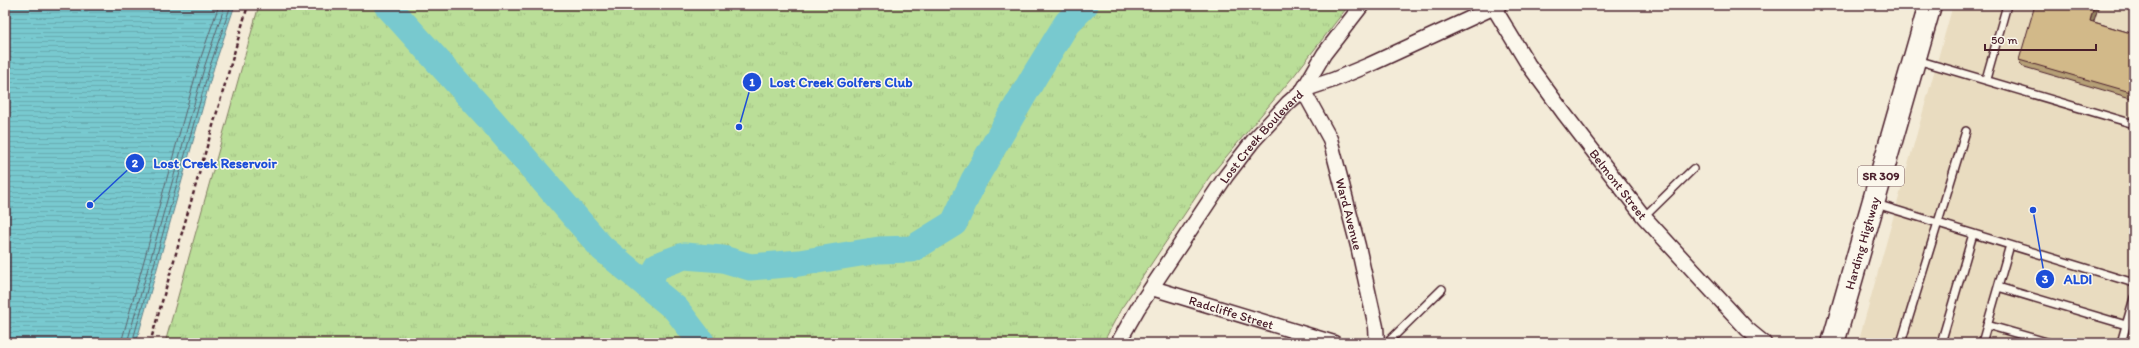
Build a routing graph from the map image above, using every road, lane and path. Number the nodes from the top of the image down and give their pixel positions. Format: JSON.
{"nodes":[{"id":1,"x":248,"y":5,"type":"edge"},
{"id":2,"x":1362,"y":5,"type":"edge"},
{"id":3,"x":1930,"y":5,"type":"edge"},
{"id":4,"x":2007,"y":5,"type":"edge"},
{"id":5,"x":1497,"y":7,"type":"edge"},
{"id":6,"x":1915,"y":59,"type":"junction"},
{"id":7,"x":1986,"y":80,"type":"junction"},
{"id":8,"x":1303,"y":90,"type":"junction"},
{"id":9,"x":2134,"y":124,"type":"edge"},
{"id":10,"x":1966,"y":131,"type":"dead end"},
{"id":11,"x":1693,"y":169,"type":"dead end"},
{"id":12,"x":1873,"y":203,"type":"junction"},
{"id":13,"x":1644,"y":217,"type":"junction"},
{"id":14,"x":1937,"y":223,"type":"junction"},
{"id":15,"x":1973,"y":234,"type":"junction"},
{"id":16,"x":2010,"y":245,"type":"junction"},
{"id":17,"x":2134,"y":283,"type":"edge"},
{"id":18,"x":1998,"y":287,"type":"junction"},
{"id":19,"x":1152,"y":288,"type":"junction"},
{"id":20,"x":1442,"y":289,"type":"dead end"},
{"id":21,"x":2134,"y":298,"type":"edge"},
{"id":22,"x":1987,"y":325,"type":"junction"},
{"id":23,"x":2126,"y":325,"type":"junction"},
{"id":24,"x":150,"y":343,"type":"edge"},
{"id":25,"x":1118,"y":343,"type":"edge"},
{"id":26,"x":1334,"y":343,"type":"edge"},
{"id":27,"x":1377,"y":343,"type":"edge"},
{"id":28,"x":1387,"y":343,"type":"edge"},
{"id":29,"x":1764,"y":343,"type":"edge"},
{"id":30,"x":1833,"y":343,"type":"edge"},
{"id":31,"x":1901,"y":343,"type":"edge"},
{"id":32,"x":1941,"y":343,"type":"edge"},
{"id":33,"x":1982,"y":343,"type":"edge"},
{"id":34,"x":2050,"y":343,"type":"edge"},
{"id":35,"x":2121,"y":343,"type":"edge"}],
"edges":[{"from":1,"to":24,"type":"path"},
{"from":2,"to":8,"type":"street"},
{"from":3,"to":6,"type":"main road","name":"Harding Highway","number":"SR 309"},
{"from":4,"to":7,"type":"lane"},
{"from":5,"to":8,"type":"street","name":"Lost Creek Boulevard"},
{"from":5,"to":13,"type":"street","name":"Belmont Street"},
{"from":6,"to":7,"type":"lane"},
{"from":6,"to":12,"type":"main road","name":"Harding Highway","number":"SR 309"},
{"from":7,"to":9,"type":"lane"},
{"from":8,"to":19,"type":"street","name":"Lost Creek Boulevard"},
{"from":8,"to":27,"type":"street","name":"Ward Avenue"},
{"from":10,"to":14,"type":"lane"},
{"from":11,"to":13,"type":"lane"},
{"from":12,"to":14,"type":"lane"},
{"from":12,"to":30,"type":"main road","name":"Harding Highway","number":"SR 309"},
{"from":13,"to":29,"type":"street","name":"Belmont Street"},
{"from":14,"to":15,"type":"lane"},
{"from":14,"to":31,"type":"lane"},
{"from":15,"to":16,"type":"lane"},
{"from":15,"to":32,"type":"lane"},
{"from":16,"to":17,"type":"lane"},
{"from":16,"to":18,"type":"lane"},
{"from":18,"to":22,"type":"lane"},
{"from":18,"to":23,"type":"lane"},
{"from":19,"to":25,"type":"street","name":"Lost Creek Boulevard"},
{"from":19,"to":26,"type":"street","name":"Radcliffe Street"},
{"from":20,"to":28,"type":"lane"},
{"from":21,"to":23,"type":"lane"},
{"from":22,"to":33,"type":"lane"},
{"from":22,"to":34,"type":"lane"},
{"from":23,"to":35,"type":"lane"}]}
